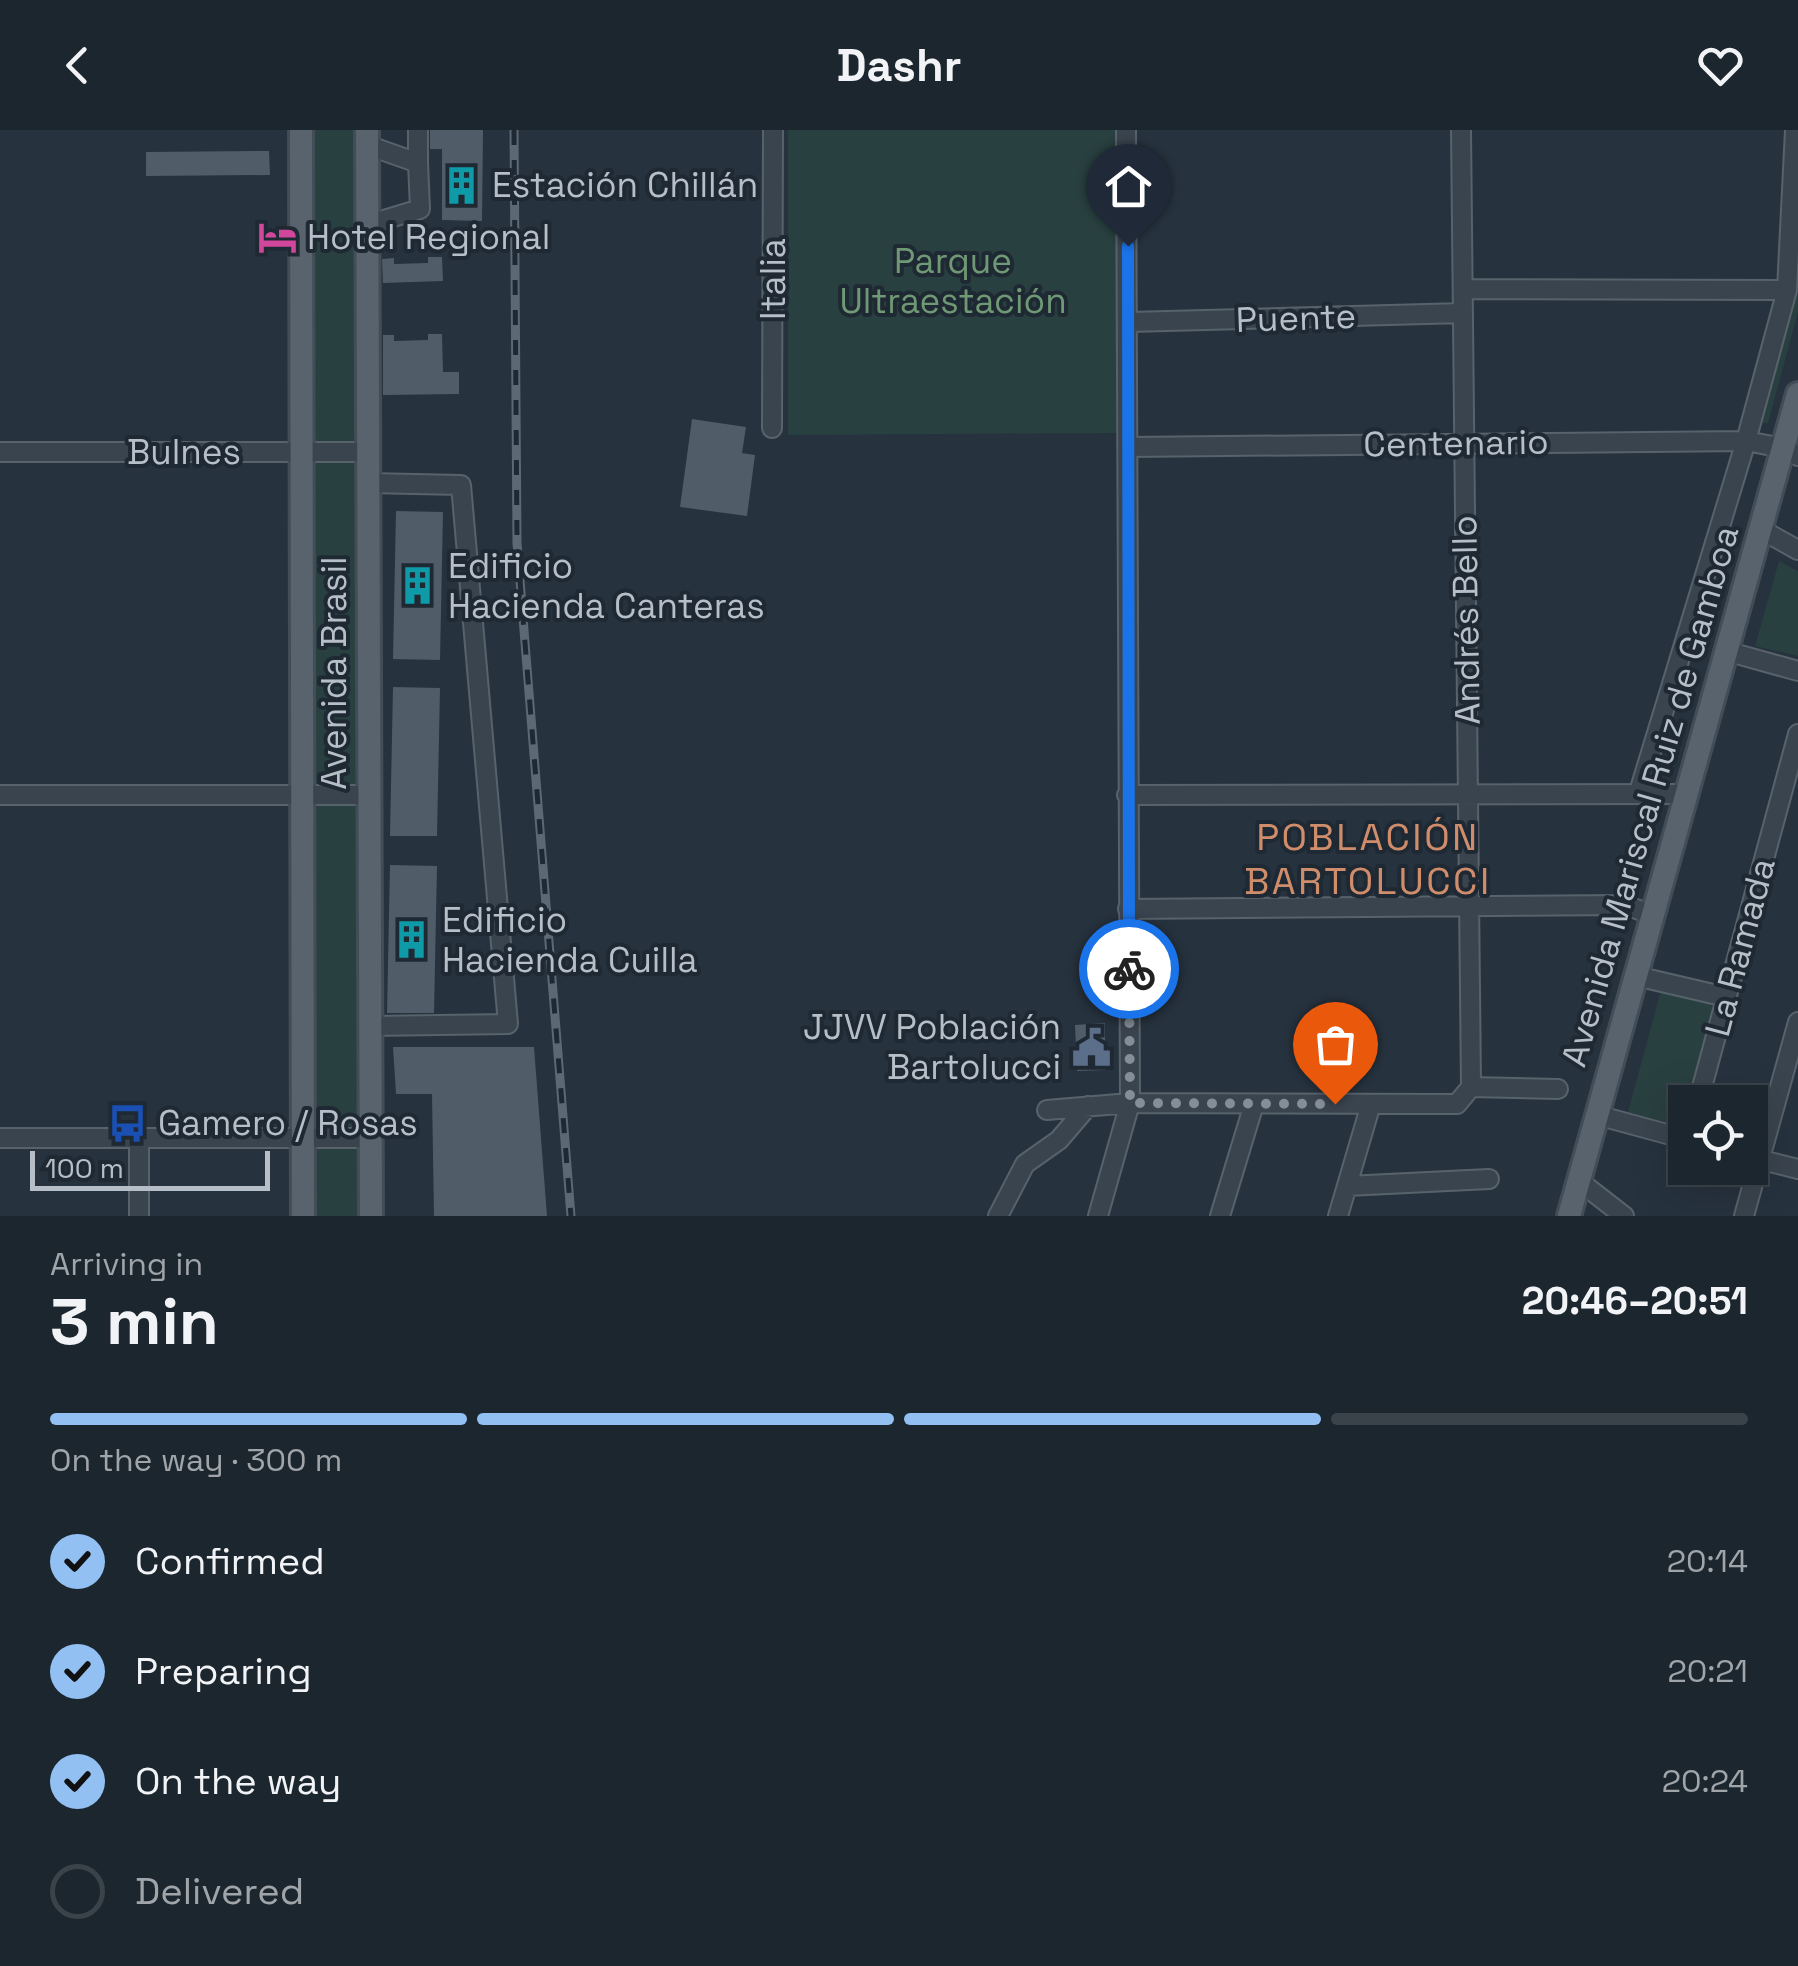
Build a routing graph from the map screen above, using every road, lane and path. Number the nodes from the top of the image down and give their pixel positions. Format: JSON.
{"nodes":[{"id":1,"x":301,"y":130,"type":"edge"},
{"id":2,"x":418,"y":130,"type":"edge"},
{"id":3,"x":773,"y":130,"type":"edge"},
{"id":4,"x":1126,"y":130,"type":"edge"},
{"id":5,"x":1461,"y":130,"type":"edge"},
{"id":6,"x":1795,"y":130,"type":"edge"},
{"id":7,"x":367,"y":138,"type":"edge"},
{"id":8,"x":418,"y":163,"type":"junction"},
{"id":9,"x":367,"y":226,"type":"junction"},
{"id":10,"x":1463,"y":289,"type":"junction"},
{"id":11,"x":1786,"y":290,"type":"junction"},
{"id":12,"x":1463,"y":313,"type":"junction"},
{"id":13,"x":1129,"y":322,"type":"junction"},
{"id":14,"x":1798,"y":394,"type":"edge"},
{"id":15,"x":772,"y":428,"type":"dead end"},
{"id":16,"x":1746,"y":441,"type":"junction"},
{"id":17,"x":1464,"y":443,"type":"junction"},
{"id":18,"x":1129,"y":447,"type":"junction"},
{"id":19,"x":0,"y":452,"type":"edge"},
{"id":20,"x":302,"y":452,"type":"junction"},
{"id":21,"x":368,"y":452,"type":"junction"},
{"id":22,"x":1791,"y":452,"type":"edge"},
{"id":23,"x":368,"y":483,"type":"junction"},
{"id":24,"x":1760,"y":529,"type":"junction"},
{"id":25,"x":1798,"y":550,"type":"edge"},
{"id":26,"x":1726,"y":651,"type":"junction"},
{"id":27,"x":1798,"y":671,"type":"edge"},
{"id":28,"x":1798,"y":734,"type":"edge"},
{"id":29,"x":1639,"y":792,"type":"junction"},
{"id":30,"x":1468,"y":793,"type":"junction"},
{"id":31,"x":1687,"y":794,"type":"junction"},
{"id":32,"x":0,"y":795,"type":"edge"},
{"id":33,"x":302,"y":795,"type":"junction"},
{"id":34,"x":369,"y":795,"type":"junction"},
{"id":35,"x":1127,"y":795,"type":"junction"},
{"id":36,"x":1469,"y":907,"type":"junction"},
{"id":37,"x":1128,"y":909,"type":"junction"},
{"id":38,"x":1653,"y":915,"type":"junction"},
{"id":39,"x":1636,"y":976,"type":"junction"},
{"id":40,"x":1726,"y":998,"type":"junction"},
{"id":41,"x":1798,"y":1022,"type":"edge"},
{"id":42,"x":370,"y":1026,"type":"junction"},
{"id":43,"x":1703,"y":1085,"type":"edge"},
{"id":44,"x":1790,"y":1085,"type":"edge"},
{"id":45,"x":1471,"y":1087,"type":"junction"},
{"id":46,"x":1558,"y":1089,"type":"dead end"},
{"id":47,"x":1130,"y":1103,"type":"junction"},
{"id":48,"x":1254,"y":1104,"type":"junction"},
{"id":49,"x":1371,"y":1104,"type":"junction"},
{"id":50,"x":1088,"y":1106,"type":"junction"},
{"id":51,"x":1047,"y":1110,"type":"dead end"},
{"id":52,"x":1597,"y":1115,"type":"junction"},
{"id":53,"x":1768,"y":1131,"type":"edge"},
{"id":54,"x":1668,"y":1134,"type":"edge"},
{"id":55,"x":0,"y":1138,"type":"edge"},
{"id":56,"x":139,"y":1138,"type":"junction"},
{"id":57,"x":303,"y":1138,"type":"junction"},
{"id":58,"x":370,"y":1138,"type":"junction"},
{"id":59,"x":1768,"y":1161,"type":"edge"},
{"id":60,"x":1798,"y":1169,"type":"edge"},
{"id":61,"x":1490,"y":1179,"type":"dead end"},
{"id":62,"x":1579,"y":1181,"type":"junction"},
{"id":63,"x":1750,"y":1185,"type":"edge"},
{"id":64,"x":1347,"y":1186,"type":"junction"},
{"id":65,"x":139,"y":1216,"type":"edge"},
{"id":66,"x":303,"y":1216,"type":"edge"},
{"id":67,"x":371,"y":1216,"type":"edge"},
{"id":68,"x":998,"y":1216,"type":"edge"},
{"id":69,"x":1098,"y":1216,"type":"edge"},
{"id":70,"x":1220,"y":1216,"type":"edge"},
{"id":71,"x":1338,"y":1216,"type":"edge"},
{"id":72,"x":1569,"y":1216,"type":"edge"},
{"id":73,"x":1624,"y":1216,"type":"edge"},
{"id":74,"x":1744,"y":1216,"type":"edge"}],
"edges":[{"from":1,"to":20,"type":"main road","name":"Avenida Brasil"},
{"from":2,"to":8,"type":"street"},
{"from":3,"to":15,"type":"street","name":"Italia"},
{"from":4,"to":13,"type":"street"},
{"from":5,"to":10,"type":"street","name":"Andrés Bello"},
{"from":6,"to":11,"type":"street"},
{"from":7,"to":8,"type":"street"},
{"from":7,"to":9,"type":"main road","name":"Avenida Brasil"},
{"from":8,"to":9,"type":"street"},
{"from":9,"to":21,"type":"main road","name":"Avenida Brasil"},
{"from":10,"to":11,"type":"street"},
{"from":10,"to":12,"type":"street","name":"Andrés Bello"},
{"from":11,"to":16,"type":"street"},
{"from":12,"to":13,"type":"street","name":"Puente"},
{"from":12,"to":17,"type":"street","name":"Andrés Bello"},
{"from":13,"to":18,"type":"street"},
{"from":14,"to":22,"type":"main road","name":"Avenida Mariscal Ruiz de Gamboa"},
{"from":16,"to":17,"type":"street","name":"Centenario"},
{"from":16,"to":22,"type":"street","name":"Centenario"},
{"from":16,"to":29,"type":"street"},
{"from":17,"to":18,"type":"street","name":"Centenario"},
{"from":17,"to":30,"type":"street","name":"Andrés Bello"},
{"from":18,"to":35,"type":"street"},
{"from":19,"to":20,"type":"street","name":"Bulnes"},
{"from":20,"to":21,"type":"street","name":"Bulnes"},
{"from":20,"to":33,"type":"main road","name":"Avenida Brasil"},
{"from":21,"to":23,"type":"main road","name":"Avenida Brasil"},
{"from":22,"to":24,"type":"main road","name":"Avenida Mariscal Ruiz de Gamboa"},
{"from":23,"to":34,"type":"main road","name":"Avenida Brasil"},
{"from":23,"to":42,"type":"street"},
{"from":24,"to":25,"type":"street"},
{"from":24,"to":26,"type":"main road","name":"Avenida Mariscal Ruiz de Gamboa"},
{"from":26,"to":27,"type":"street"},
{"from":26,"to":31,"type":"main road","name":"Avenida Mariscal Ruiz de Gamboa"},
{"from":28,"to":40,"type":"street","name":"La Ramada"},
{"from":29,"to":30,"type":"street"},
{"from":29,"to":31,"type":"street"},
{"from":30,"to":35,"type":"street"},
{"from":30,"to":36,"type":"street","name":"Andrés Bello"},
{"from":31,"to":38,"type":"main road","name":"Avenida Mariscal Ruiz de Gamboa"},
{"from":32,"to":33,"type":"street"},
{"from":33,"to":34,"type":"street"},
{"from":33,"to":57,"type":"main road","name":"Avenida Brasil"},
{"from":34,"to":42,"type":"main road","name":"Avenida Brasil"},
{"from":35,"to":37,"type":"street"},
{"from":36,"to":37,"type":"street"},
{"from":36,"to":38,"type":"street"},
{"from":36,"to":45,"type":"street","name":"Andrés Bello"},
{"from":37,"to":47,"type":"street"},
{"from":38,"to":39,"type":"main road","name":"Avenida Mariscal Ruiz de Gamboa"},
{"from":39,"to":40,"type":"street"},
{"from":39,"to":52,"type":"main road","name":"Avenida Mariscal Ruiz de Gamboa"},
{"from":40,"to":43,"type":"street","name":"La Ramada"},
{"from":41,"to":44,"type":"street"},
{"from":42,"to":58,"type":"main road","name":"Avenida Brasil"},
{"from":44,"to":53,"type":"street"},
{"from":45,"to":46,"type":"street"},
{"from":45,"to":49,"type":"street"},
{"from":47,"to":48,"type":"street"},
{"from":47,"to":50,"type":"street"},
{"from":47,"to":69,"type":"street"},
{"from":48,"to":49,"type":"street"},
{"from":48,"to":70,"type":"street"},
{"from":49,"to":64,"type":"street"},
{"from":50,"to":51,"type":"street"},
{"from":50,"to":68,"type":"street"},
{"from":52,"to":54,"type":"street"},
{"from":52,"to":62,"type":"main road","name":"Avenida Mariscal Ruiz de Gamboa"},
{"from":55,"to":56,"type":"street"},
{"from":56,"to":57,"type":"street"},
{"from":56,"to":65,"type":"street"},
{"from":57,"to":58,"type":"street"},
{"from":57,"to":66,"type":"main road","name":"Avenida Brasil"},
{"from":58,"to":67,"type":"main road","name":"Avenida Brasil"},
{"from":59,"to":60,"type":"street"},
{"from":61,"to":64,"type":"street"},
{"from":62,"to":72,"type":"main road","name":"Avenida Mariscal Ruiz de Gamboa"},
{"from":62,"to":73,"type":"street"},
{"from":63,"to":74,"type":"street"},
{"from":64,"to":71,"type":"street"}]}
